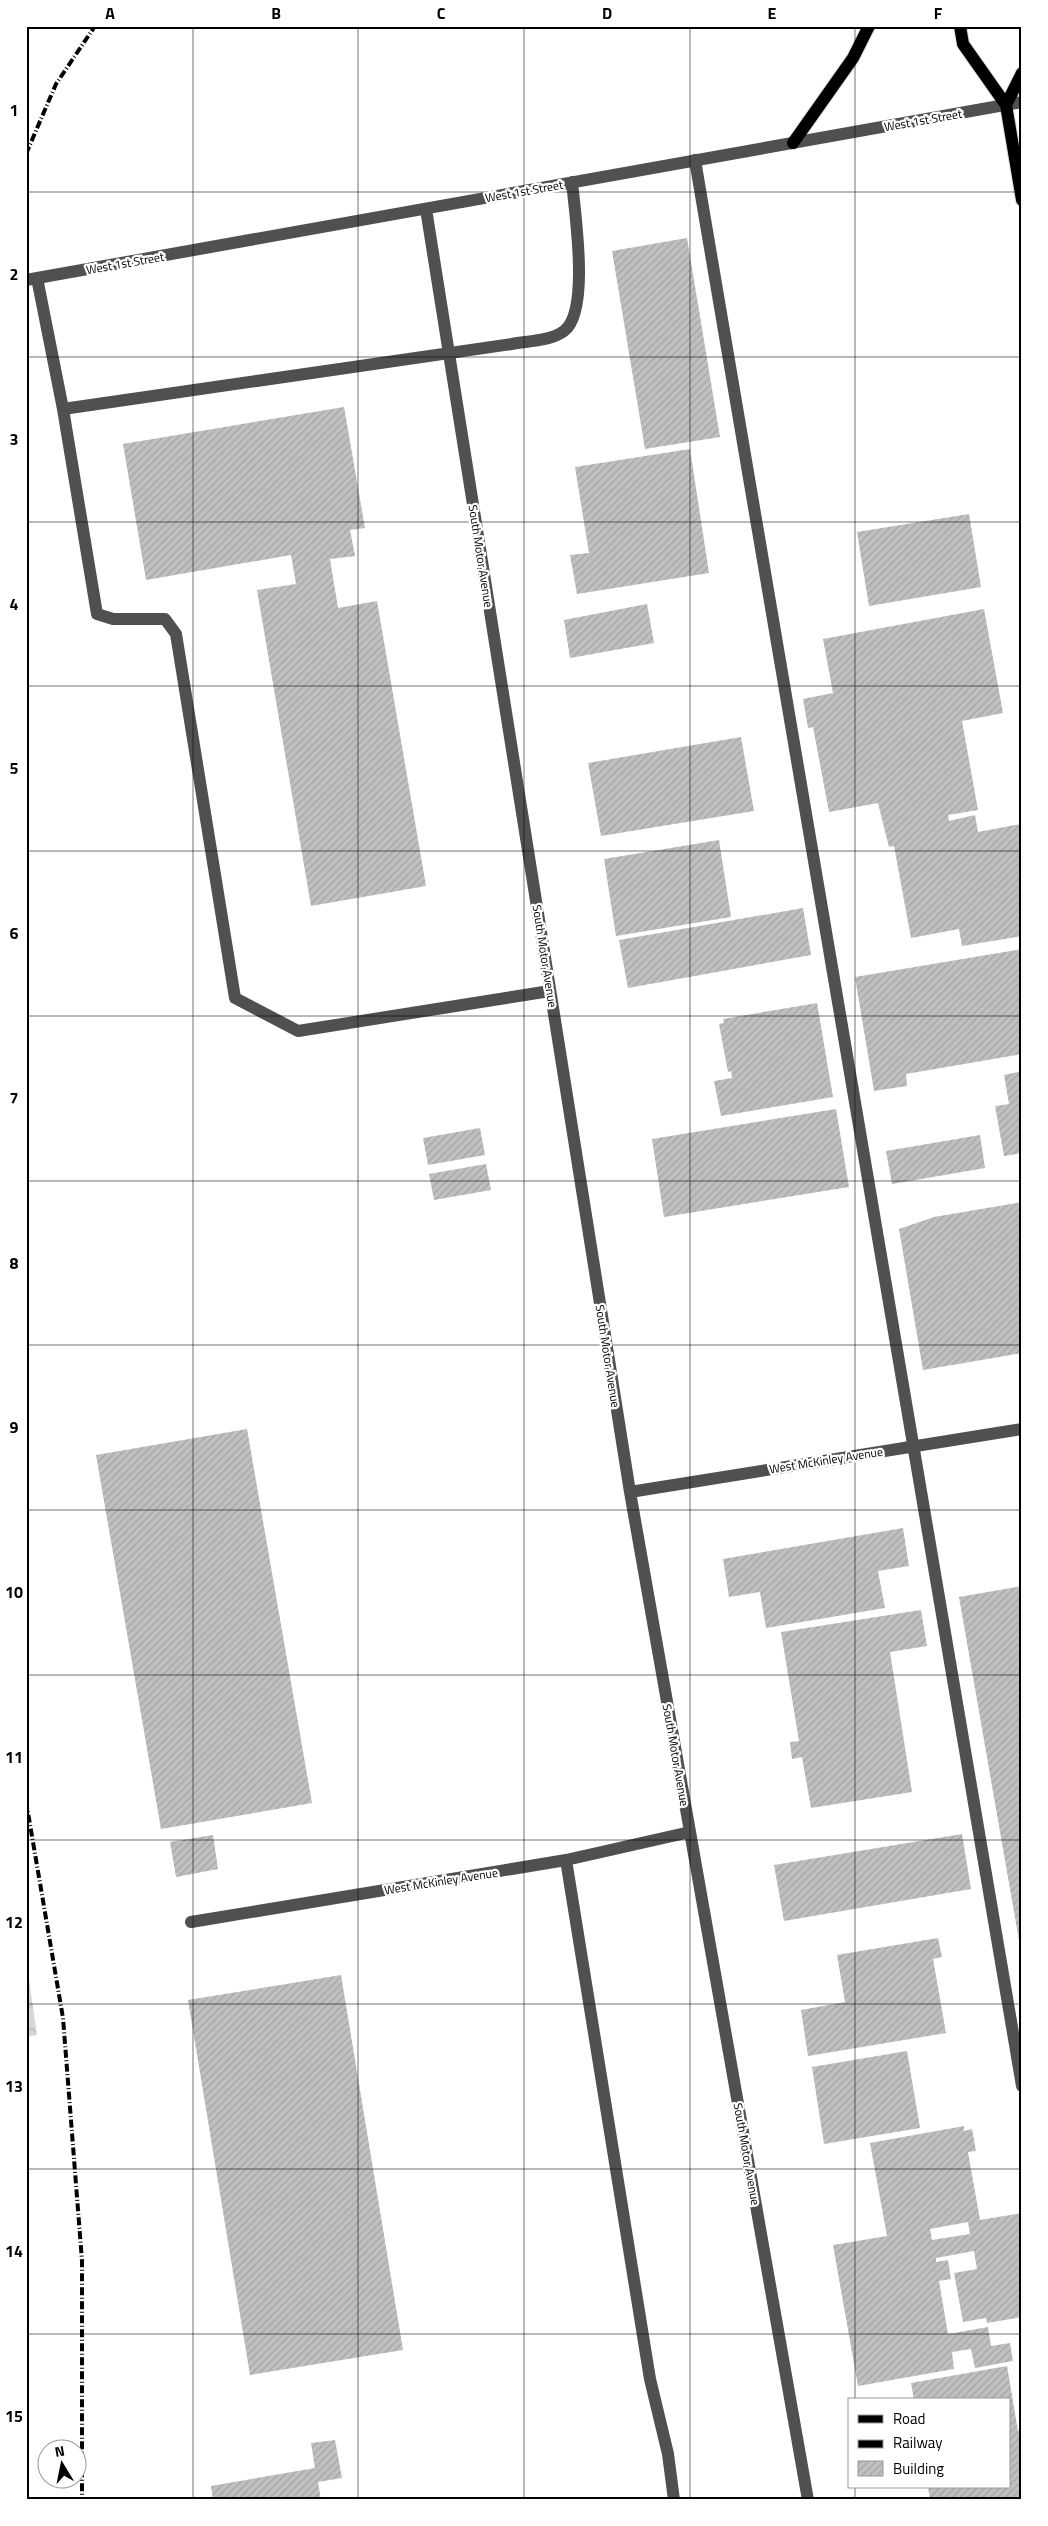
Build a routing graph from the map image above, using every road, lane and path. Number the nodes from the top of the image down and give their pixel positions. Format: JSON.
{"nodes":[{"id":1,"x":868,"y":26,"type":"edge"},
{"id":2,"x":960,"y":26,"type":"edge"},
{"id":3,"x":1022,"y":73,"type":"edge"},
{"id":4,"x":1022,"y":102,"type":"edge"},
{"id":5,"x":1006,"y":105,"type":"junction"},
{"id":6,"x":793,"y":143,"type":"junction"},
{"id":7,"x":695,"y":160,"type":"junction"},
{"id":8,"x":572,"y":182,"type":"junction"},
{"id":9,"x":1022,"y":200,"type":"edge"},
{"id":10,"x":426,"y":209,"type":"junction"},
{"id":11,"x":32,"y":279,"type":"edge"},
{"id":12,"x":449,"y":353,"type":"junction"},
{"id":13,"x":63,"y":410,"type":"junction"},
{"id":14,"x":550,"y":991,"type":"junction"},
{"id":15,"x":1022,"y":1429,"type":"edge"},
{"id":16,"x":914,"y":1446,"type":"junction"},
{"id":17,"x":630,"y":1492,"type":"junction"},
{"id":18,"x":690,"y":1832,"type":"junction"},
{"id":19,"x":566,"y":1860,"type":"junction"},
{"id":20,"x":191,"y":1922,"type":"dead end"},
{"id":21,"x":1022,"y":2086,"type":"edge"},
{"id":22,"x":674,"y":2500,"type":"edge"},
{"id":23,"x":808,"y":2500,"type":"edge"}],
"edges":[{"from":1,"to":6,"type":"main road"},
{"from":2,"to":5,"type":"main road"},
{"from":3,"to":5,"type":"main road"},
{"from":4,"to":5,"type":"street","name":"West 1st Street"},
{"from":5,"to":6,"type":"street","name":"West 1st Street"},
{"from":5,"to":9,"type":"main road"},
{"from":6,"to":7,"type":"street","name":"West 1st Street"},
{"from":7,"to":8,"type":"street","name":"West 1st Street"},
{"from":7,"to":16,"type":"street"},
{"from":8,"to":10,"type":"street","name":"West 1st Street"},
{"from":8,"to":12,"type":"street"},
{"from":10,"to":11,"type":"street","name":"West 1st Street"},
{"from":10,"to":12,"type":"street","name":"South Motor Avenue"},
{"from":11,"to":13,"type":"street"},
{"from":12,"to":13,"type":"street"},
{"from":12,"to":14,"type":"street","name":"South Motor Avenue"},
{"from":13,"to":14,"type":"street"},
{"from":14,"to":17,"type":"street","name":"South Motor Avenue"},
{"from":15,"to":16,"type":"street","name":"West McKinley Avenue"},
{"from":16,"to":17,"type":"street","name":"West McKinley Avenue"},
{"from":16,"to":21,"type":"street"},
{"from":17,"to":18,"type":"street","name":"South Motor Avenue"},
{"from":18,"to":19,"type":"street","name":"West McKinley Avenue"},
{"from":18,"to":23,"type":"street","name":"South Motor Avenue"},
{"from":19,"to":20,"type":"street","name":"West McKinley Avenue"},
{"from":19,"to":22,"type":"street"}]}
